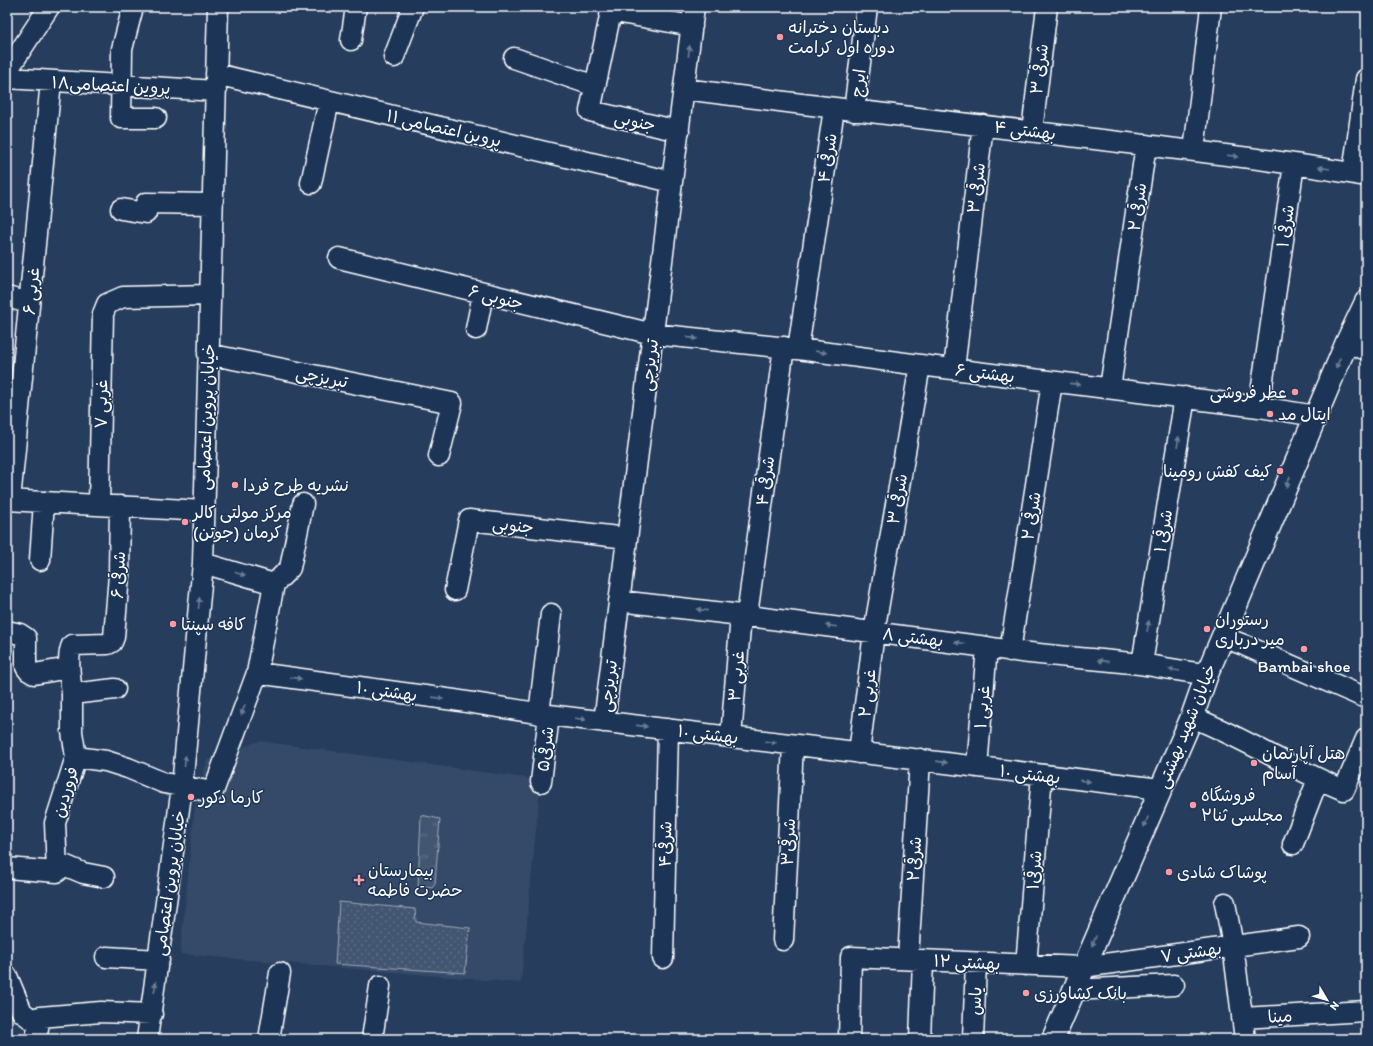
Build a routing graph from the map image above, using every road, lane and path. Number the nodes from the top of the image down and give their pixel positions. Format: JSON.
{"nodes":[{"id":1,"x":49,"y":7,"type":"edge"},
{"id":2,"x":133,"y":7,"type":"edge"},
{"id":3,"x":218,"y":7,"type":"edge"},
{"id":4,"x":356,"y":7,"type":"edge"},
{"id":5,"x":413,"y":7,"type":"edge"},
{"id":6,"x":867,"y":7,"type":"edge"},
{"id":7,"x":1047,"y":7,"type":"edge"},
{"id":8,"x":1211,"y":7,"type":"edge"},
{"id":9,"x":611,"y":9,"type":"edge"},
{"id":10,"x":693,"y":16,"type":"edge"},
{"id":11,"x":352,"y":40,"type":"dead end"},
{"id":12,"x":394,"y":57,"type":"dead end"},
{"id":13,"x":514,"y":58,"type":"dead end"},
{"id":14,"x":7,"y":71,"type":"edge"},
{"id":15,"x":7,"y":78,"type":"edge"},
{"id":16,"x":1366,"y":79,"type":"edge"},
{"id":17,"x":51,"y":81,"type":"junction"},
{"id":18,"x":216,"y":82,"type":"junction"},
{"id":19,"x":121,"y":85,"type":"junction"},
{"id":20,"x":595,"y":86,"type":"junction"},
{"id":21,"x":684,"y":90,"type":"junction"},
{"id":22,"x":330,"y":101,"type":"junction"},
{"id":23,"x":834,"y":109,"type":"junction"},
{"id":24,"x":854,"y":112,"type":"junction"},
{"id":25,"x":156,"y":118,"type":"dead end"},
{"id":26,"x":983,"y":125,"type":"junction"},
{"id":27,"x":679,"y":131,"type":"junction"},
{"id":28,"x":1032,"y":131,"type":"junction"},
{"id":29,"x":1146,"y":145,"type":"junction"},
{"id":30,"x":1194,"y":151,"type":"junction"},
{"id":31,"x":1294,"y":164,"type":"junction"},
{"id":32,"x":1360,"y":174,"type":"edge"},
{"id":33,"x":672,"y":182,"type":"junction"},
{"id":34,"x":311,"y":183,"type":"dead end"},
{"id":35,"x":212,"y":204,"type":"junction"},
{"id":36,"x":121,"y":209,"type":"dead end"},
{"id":37,"x":339,"y":258,"type":"dead end"},
{"id":38,"x":483,"y":294,"type":"junction"},
{"id":39,"x":210,"y":295,"type":"junction"},
{"id":40,"x":7,"y":297,"type":"edge"},
{"id":41,"x":1366,"y":302,"type":"edge"},
{"id":42,"x":29,"y":304,"type":"junction"},
{"id":43,"x":476,"y":329,"type":"dead end"},
{"id":44,"x":653,"y":334,"type":"junction"},
{"id":45,"x":1356,"y":346,"type":"edge"},
{"id":46,"x":791,"y":348,"type":"junction"},
{"id":47,"x":208,"y":354,"type":"junction"},
{"id":48,"x":920,"y":366,"type":"junction"},
{"id":49,"x":954,"y":370,"type":"junction"},
{"id":50,"x":1052,"y":382,"type":"junction"},
{"id":51,"x":1110,"y":388,"type":"junction"},
{"id":52,"x":1185,"y":397,"type":"junction"},
{"id":53,"x":1259,"y":407,"type":"junction"},
{"id":54,"x":1316,"y":416,"type":"junction"},
{"id":55,"x":439,"y":456,"type":"dead end"},
{"id":56,"x":9,"y":500,"type":"edge"},
{"id":57,"x":44,"y":502,"type":"junction"},
{"id":58,"x":303,"y":504,"type":"dead end"},
{"id":59,"x":99,"y":505,"type":"junction"},
{"id":60,"x":120,"y":506,"type":"junction"},
{"id":61,"x":204,"y":511,"type":"junction"},
{"id":62,"x":627,"y":538,"type":"junction"},
{"id":63,"x":40,"y":560,"type":"dead end"},
{"id":64,"x":203,"y":563,"type":"junction"},
{"id":65,"x":274,"y":584,"type":"junction"},
{"id":66,"x":455,"y":590,"type":"dead end"},
{"id":67,"x":619,"y":602,"type":"junction"},
{"id":68,"x":551,"y":614,"type":"dead end"},
{"id":69,"x":744,"y":615,"type":"junction"},
{"id":70,"x":7,"y":632,"type":"edge"},
{"id":71,"x":874,"y":632,"type":"junction"},
{"id":72,"x":1223,"y":637,"type":"junction"},
{"id":73,"x":987,"y":647,"type":"junction"},
{"id":74,"x":1010,"y":651,"type":"junction"},
{"id":75,"x":1142,"y":664,"type":"junction"},
{"id":76,"x":69,"y":668,"type":"junction"},
{"id":77,"x":257,"y":673,"type":"junction"},
{"id":78,"x":1207,"y":674,"type":"junction"},
{"id":79,"x":115,"y":689,"type":"dead end"},
{"id":80,"x":72,"y":694,"type":"junction"},
{"id":81,"x":1366,"y":698,"type":"edge"},
{"id":82,"x":544,"y":714,"type":"junction"},
{"id":83,"x":1192,"y":717,"type":"junction"},
{"id":84,"x":604,"y":722,"type":"junction"},
{"id":85,"x":668,"y":729,"type":"junction"},
{"id":86,"x":731,"y":737,"type":"junction"},
{"id":87,"x":1366,"y":739,"type":"edge"},
{"id":88,"x":793,"y":745,"type":"junction"},
{"id":89,"x":859,"y":753,"type":"junction"},
{"id":90,"x":76,"y":757,"type":"junction"},
{"id":91,"x":920,"y":759,"type":"junction"},
{"id":92,"x":977,"y":767,"type":"junction"},
{"id":93,"x":1042,"y":776,"type":"junction"},
{"id":94,"x":1318,"y":780,"type":"junction"},
{"id":95,"x":541,"y":782,"type":"dead end"},
{"id":96,"x":182,"y":787,"type":"junction"},
{"id":97,"x":1160,"y":789,"type":"junction"},
{"id":98,"x":1293,"y":844,"type":"dead end"},
{"id":99,"x":57,"y":862,"type":"junction"},
{"id":100,"x":7,"y":868,"type":"edge"},
{"id":101,"x":104,"y":877,"type":"dead end"},
{"id":102,"x":1225,"y":903,"type":"dead end"},
{"id":103,"x":1299,"y":937,"type":"dead end"},
{"id":104,"x":783,"y":940,"type":"dead end"},
{"id":105,"x":1233,"y":946,"type":"junction"},
{"id":106,"x":106,"y":957,"type":"dead end"},
{"id":107,"x":663,"y":958,"type":"dead end"},
{"id":108,"x":159,"y":960,"type":"junction"},
{"id":109,"x":916,"y":960,"type":"junction"},
{"id":110,"x":976,"y":962,"type":"junction"},
{"id":111,"x":1026,"y":965,"type":"junction"},
{"id":112,"x":1083,"y":967,"type":"junction"},
{"id":113,"x":280,"y":973,"type":"dead end"},
{"id":114,"x":7,"y":976,"type":"edge"},
{"id":115,"x":1174,"y":985,"type":"dead end"},
{"id":116,"x":380,"y":986,"type":"dead end"},
{"id":117,"x":1074,"y":990,"type":"junction"},
{"id":118,"x":1366,"y":1011,"type":"edge"},
{"id":119,"x":152,"y":1014,"type":"junction"},
{"id":120,"x":40,"y":1017,"type":"junction"},
{"id":121,"x":1242,"y":1018,"type":"junction"},
{"id":122,"x":36,"y":1039,"type":"edge"},
{"id":123,"x":147,"y":1039,"type":"edge"},
{"id":124,"x":269,"y":1039,"type":"edge"},
{"id":125,"x":372,"y":1039,"type":"edge"},
{"id":126,"x":850,"y":1039,"type":"edge"},
{"id":127,"x":920,"y":1039,"type":"edge"},
{"id":128,"x":973,"y":1039,"type":"edge"},
{"id":129,"x":1053,"y":1039,"type":"edge"},
{"id":130,"x":1245,"y":1039,"type":"edge"}],
"edges":[{"from":1,"to":14,"type":"street"},
{"from":2,"to":19,"type":"street"},
{"from":3,"to":18,"type":"street","name":"خیابان پروین اعتصامی"},
{"from":4,"to":11,"type":"street"},
{"from":5,"to":12,"type":"street"},
{"from":6,"to":24,"type":"street","name":"ایرج"},
{"from":7,"to":28,"type":"street","name":"۳ شرقی"},
{"from":8,"to":30,"type":"street"},
{"from":9,"to":10,"type":"street"},
{"from":9,"to":20,"type":"street"},
{"from":21,"to":10,"type":"street","name":"تبریزچی","one_way":true},
{"from":13,"to":20,"type":"street"},
{"from":15,"to":17,"type":"street","name":"پروین اعتصامی۱۸"},
{"from":16,"to":32,"type":"street"},
{"from":17,"to":19,"type":"street","name":"پروین اعتصامی۱۸"},
{"from":17,"to":42,"type":"street","name":"غربی ۶"},
{"from":18,"to":19,"type":"street","name":"پروین اعتصامی۱۸"},
{"from":18,"to":22,"type":"street","name":"پروین اعتصامی ۱۱"},
{"from":18,"to":35,"type":"street","name":"خیابان پروین اعتصامی"},
{"from":19,"to":25,"type":"street"},
{"from":20,"to":27,"type":"street","name":"جنوبی"},
{"from":21,"to":23,"type":"street","name":"بهشتی ۴"},
{"from":21,"to":27,"type":"street","name":"تبریزچی"},
{"from":22,"to":33,"type":"street","name":"پروین اعتصامی ۱۱"},
{"from":22,"to":34,"type":"street"},
{"from":23,"to":24,"type":"street","name":"بهشتی ۴"},
{"from":23,"to":46,"type":"street","name":"شرقی ۴"},
{"from":24,"to":26,"type":"street","name":"بهشتی ۴"},
{"from":26,"to":28,"type":"street","name":"بهشتی ۴"},
{"from":26,"to":49,"type":"street","name":"شرقی ۳"},
{"from":27,"to":33,"type":"street","name":"تبریزچی"},
{"from":28,"to":29,"type":"street","name":"بهشتی ۴"},
{"from":29,"to":30,"type":"street","name":"بهشتی ۴"},
{"from":29,"to":51,"type":"street","name":"شرقی ۲"},
{"from":30,"to":31,"type":"street","name":"بهشتی ۴","one_way":true},
{"from":32,"to":31,"type":"street","name":"بهشتی ۴","one_way":true},
{"from":31,"to":53,"type":"street","name":"شرقی ۱"},
{"from":33,"to":44,"type":"street","name":"تبریزچی"},
{"from":35,"to":36,"type":"street"},
{"from":35,"to":39,"type":"street","name":"خیابان پروین اعتصامی"},
{"from":37,"to":38,"type":"street","name":"جنوبی ۶"},
{"from":38,"to":43,"type":"street"},
{"from":38,"to":44,"type":"street","name":"جنوبی ۶"},
{"from":39,"to":47,"type":"street","name":"خیابان پروین اعتصامی"},
{"from":39,"to":59,"type":"street","name":"غربی ۷"},
{"from":40,"to":42,"type":"street"},
{"from":41,"to":45,"type":"main road","name":"خیابان شهید بهشتی"},
{"from":42,"to":56,"type":"street","name":"غربی ۶"},
{"from":44,"to":46,"type":"street","name":"بهشتی ۶","one_way":true},
{"from":44,"to":62,"type":"street","name":"تبریزچی"},
{"from":45,"to":54,"type":"main road","name":"خیابان شهید بهشتی","one_way":true},
{"from":46,"to":48,"type":"street","name":"بهشتی ۶","one_way":true},
{"from":46,"to":69,"type":"street","name":"شرقی ۴"},
{"from":47,"to":55,"type":"street","name":"تبریزچی"},
{"from":47,"to":61,"type":"street","name":"خیابان پروین اعتصامی"},
{"from":48,"to":49,"type":"street","name":"بهشتی ۶"},
{"from":48,"to":71,"type":"street","name":"شرقی ۳"},
{"from":49,"to":50,"type":"street","name":"بهشتی ۶"},
{"from":50,"to":51,"type":"street","name":"بهشتی ۶","one_way":true},
{"from":50,"to":74,"type":"street","name":"شرقی ۲"},
{"from":51,"to":52,"type":"street","name":"بهشتی ۶"},
{"from":52,"to":53,"type":"street","name":"بهشتی ۶"},
{"from":75,"to":52,"type":"street","name":"شرقی ۱","one_way":true},
{"from":53,"to":54,"type":"street","name":"بهشتی ۶"},
{"from":54,"to":72,"type":"main road","name":"خیابان شهید بهشتی","one_way":true},
{"from":56,"to":57,"type":"street"},
{"from":57,"to":59,"type":"street"},
{"from":57,"to":63,"type":"street"},
{"from":58,"to":65,"type":"street"},
{"from":59,"to":60,"type":"street"},
{"from":60,"to":61,"type":"street"},
{"from":60,"to":76,"type":"street","name":"شرقی ۶"},
{"from":61,"to":64,"type":"street","name":"خیابان پروین اعتصامی"},
{"from":62,"to":66,"type":"street","name":"جنوبی"},
{"from":62,"to":67,"type":"street","name":"تبریزچی"},
{"from":64,"to":65,"type":"street","one_way":true},
{"from":96,"to":64,"type":"street","name":"خیابان پروین اعتصامی","one_way":true},
{"from":65,"to":77,"type":"street"},
{"from":69,"to":67,"type":"street","name":"بهشتی ۸","one_way":true},
{"from":67,"to":84,"type":"street","name":"تبریزچی"},
{"from":68,"to":82,"type":"street","name":"شرقی۵"},
{"from":71,"to":69,"type":"street","name":"بهشتی ۸","one_way":true},
{"from":69,"to":86,"type":"street","name":"غربی ۳"},
{"from":70,"to":76,"type":"street"},
{"from":73,"to":71,"type":"street","name":"بهشتی ۸","one_way":true},
{"from":71,"to":89,"type":"street","name":"غربی ۲"},
{"from":72,"to":78,"type":"main road","name":"خیابان شهید بهشتی"},
{"from":72,"to":81,"type":"street"},
{"from":73,"to":74,"type":"street","name":"بهشتی ۸"},
{"from":73,"to":92,"type":"street","name":"غربی ۱"},
{"from":75,"to":74,"type":"street","name":"بهشتی ۸","one_way":true},
{"from":78,"to":75,"type":"street","name":"بهشتی ۸","one_way":true},
{"from":76,"to":80,"type":"street"},
{"from":77,"to":82,"type":"street","name":"بهشتی ۱۰","one_way":true},
{"from":77,"to":96,"type":"street","one_way":true},
{"from":78,"to":83,"type":"main road","name":"خیابان شهید بهشتی"},
{"from":79,"to":80,"type":"street"},
{"from":80,"to":90,"type":"street"},
{"from":82,"to":84,"type":"street","name":"بهشتی ۱۰","one_way":true},
{"from":82,"to":95,"type":"street","name":"شرقی۵"},
{"from":83,"to":94,"type":"street"},
{"from":83,"to":97,"type":"main road","name":"خیابان شهید بهشتی"},
{"from":84,"to":85,"type":"street","name":"بهشتی ۱۰","one_way":true},
{"from":85,"to":86,"type":"street","name":"بهشتی ۱۰"},
{"from":85,"to":107,"type":"street","name":"شرقی۴"},
{"from":86,"to":88,"type":"street","name":"بهشتی ۱۰","one_way":true},
{"from":87,"to":94,"type":"street"},
{"from":88,"to":89,"type":"street","name":"بهشتی ۱۰"},
{"from":88,"to":104,"type":"street","name":"شرقی۳"},
{"from":89,"to":91,"type":"street","name":"بهشتی ۱۰"},
{"from":90,"to":96,"type":"street"},
{"from":90,"to":99,"type":"street","name":"فروردین"},
{"from":91,"to":92,"type":"street","name":"بهشتی ۱۰","one_way":true},
{"from":91,"to":109,"type":"street","name":"شرقی۲"},
{"from":92,"to":93,"type":"street","name":"بهشتی ۱۰"},
{"from":93,"to":97,"type":"street","name":"بهشتی ۱۰","one_way":true},
{"from":93,"to":111,"type":"street","name":"شرقی۱"},
{"from":94,"to":98,"type":"street"},
{"from":96,"to":108,"type":"street","name":"خیابان پروین اعتصامی"},
{"from":97,"to":112,"type":"main road","name":"خیابان شهید بهشتی","one_way":true},
{"from":99,"to":100,"type":"street"},
{"from":99,"to":101,"type":"street"},
{"from":102,"to":105,"type":"street"},
{"from":103,"to":105,"type":"street","name":"بهشتی ۷"},
{"from":105,"to":112,"type":"street","name":"بهشتی ۷"},
{"from":105,"to":121,"type":"street"},
{"from":106,"to":108,"type":"street"},
{"from":119,"to":108,"type":"street","name":"خیابان پروین اعتصامی","one_way":true},
{"from":109,"to":110,"type":"street","name":"بهشتی ۱۲"},
{"from":109,"to":126,"type":"street","name":"بهشتی ۱۲"},
{"from":109,"to":127,"type":"street"},
{"from":110,"to":111,"type":"street","name":"بهشتی ۱۲"},
{"from":110,"to":128,"type":"street","name":"یاس"},
{"from":111,"to":112,"type":"street","name":"بهشتی ۱۲"},
{"from":112,"to":117,"type":"main road","name":"خیابان شهید بهشتی"},
{"from":113,"to":124,"type":"street"},
{"from":114,"to":120,"type":"street"},
{"from":115,"to":117,"type":"street"},
{"from":116,"to":125,"type":"street"},
{"from":117,"to":129,"type":"main road","name":"خیابان شهید بهشتی"},
{"from":118,"to":121,"type":"street","name":"مینا"},
{"from":119,"to":120,"type":"street"},
{"from":119,"to":123,"type":"street","name":"خیابان پروین اعتصامی"},
{"from":120,"to":122,"type":"street"},
{"from":121,"to":130,"type":"street"}]}
